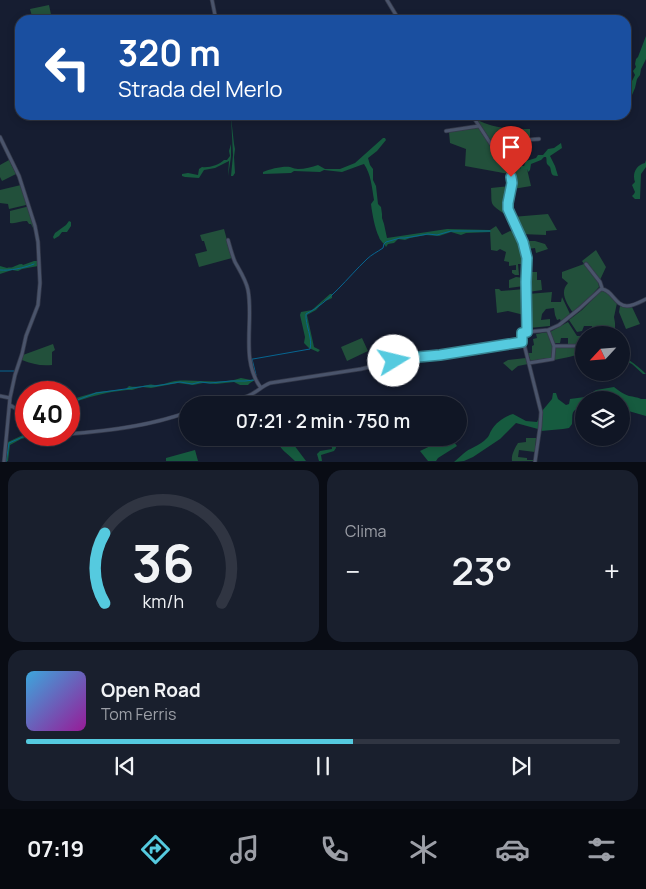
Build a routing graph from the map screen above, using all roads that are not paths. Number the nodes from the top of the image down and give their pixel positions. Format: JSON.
{"nodes":[{"id":1,"x":212,"y":0,"type":"edge"},
{"id":2,"x":387,"y":0,"type":"edge"},
{"id":3,"x":215,"y":15,"type":"edge"},
{"id":4,"x":396,"y":15,"type":"edge"},
{"id":5,"x":475,"y":120,"type":"edge"},
{"id":6,"x":479,"y":126,"type":"junction"},
{"id":7,"x":446,"y":131,"type":"dead end"},
{"id":8,"x":0,"y":136,"type":"edge"},
{"id":9,"x":539,"y":139,"type":"dead end"},
{"id":10,"x":490,"y":142,"type":"junction"},
{"id":11,"x":228,"y":240,"type":"dead end"},
{"id":12,"x":586,"y":264,"type":"dead end"},
{"id":13,"x":602,"y":288,"type":"junction"},
{"id":14,"x":646,"y":299,"type":"edge"},
{"id":15,"x":548,"y":330,"type":"junction"},
{"id":16,"x":527,"y":332,"type":"junction"},
{"id":17,"x":522,"y":342,"type":"junction"},
{"id":18,"x":554,"y":346,"type":"junction"},
{"id":19,"x":575,"y":346,"type":"edge"},
{"id":20,"x":529,"y":363,"type":"junction"},
{"id":21,"x":261,"y":388,"type":"junction"},
{"id":22,"x":0,"y":396,"type":"edge"},
{"id":23,"x":246,"y":396,"type":"edge"},
{"id":24,"x":10,"y":398,"type":"junction"},
{"id":25,"x":10,"y":405,"type":"junction"},
{"id":26,"x":15,"y":408,"type":"edge"},
{"id":27,"x":179,"y":415,"type":"edge"},
{"id":28,"x":80,"y":433,"type":"edge"},
{"id":29,"x":4,"y":462,"type":"edge"},
{"id":30,"x":535,"y":462,"type":"edge"}],
"edges":[{"from":1,"to":3,"type":"street"},
{"from":2,"to":4,"type":"street"},
{"from":5,"to":6,"type":"street"},
{"from":6,"to":7,"type":"street"},
{"from":6,"to":10,"type":"street"},
{"from":8,"to":24,"type":"street"},
{"from":9,"to":10,"type":"street"},
{"from":10,"to":16,"type":"street"},
{"from":11,"to":21,"type":"street"},
{"from":12,"to":13,"type":"street"},
{"from":13,"to":14,"type":"street"},
{"from":13,"to":15,"type":"street"},
{"from":15,"to":16,"type":"street"},
{"from":15,"to":18,"type":"street"},
{"from":16,"to":17,"type":"street"},
{"from":17,"to":20,"type":"street"},
{"from":17,"to":21,"type":"street"},
{"from":18,"to":19,"type":"street"},
{"from":18,"to":20,"type":"street"},
{"from":20,"to":30,"type":"street"},
{"from":21,"to":23,"type":"street"},
{"from":22,"to":24,"type":"street"},
{"from":24,"to":25,"type":"street"},
{"from":25,"to":26,"type":"street"},
{"from":25,"to":29,"type":"street"},
{"from":27,"to":28,"type":"street"}]}
